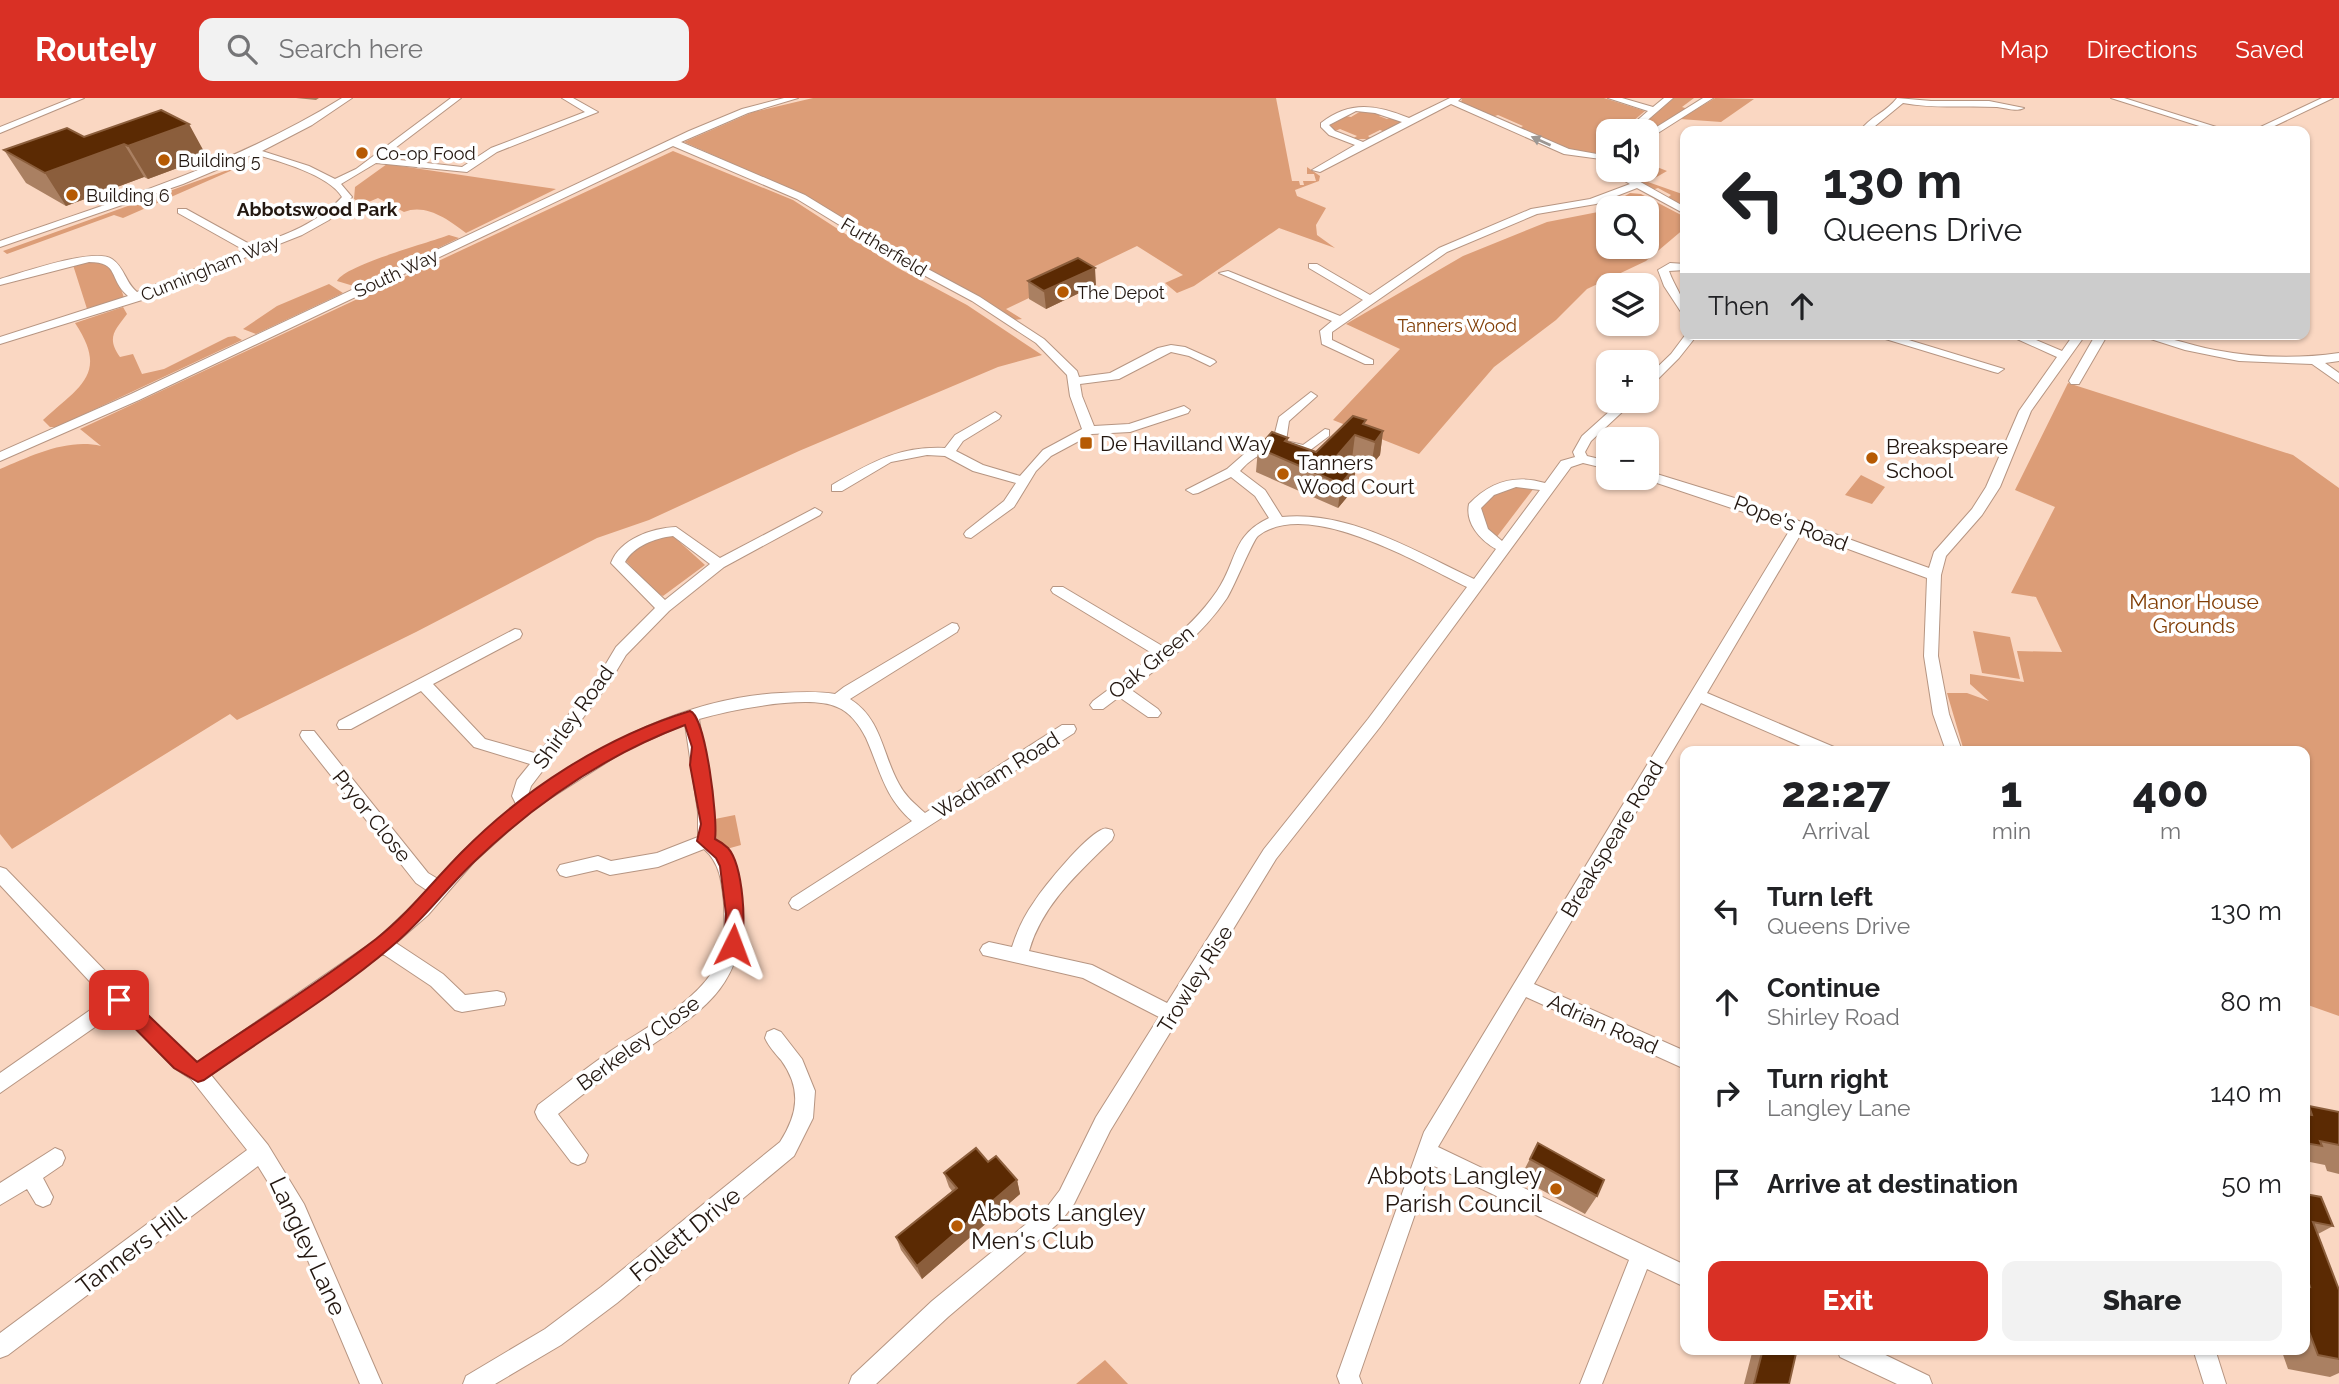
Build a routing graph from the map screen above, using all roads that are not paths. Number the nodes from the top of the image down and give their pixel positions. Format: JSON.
{"nodes":[{"id":1,"x":80,"y":98,"type":"edge"},
{"id":2,"x":348,"y":98,"type":"edge"},
{"id":3,"x":457,"y":98,"type":"edge"},
{"id":4,"x":566,"y":98,"type":"edge"},
{"id":5,"x":794,"y":98,"type":"edge"},
{"id":6,"x":1612,"y":98,"type":"edge"},
{"id":7,"x":1669,"y":98,"type":"edge"},
{"id":8,"x":1709,"y":98,"type":"edge"},
{"id":9,"x":2115,"y":98,"type":"edge"},
{"id":10,"x":2329,"y":98,"type":"edge"},
{"id":11,"x":1902,"y":99,"type":"edge"},
{"id":12,"x":1454,"y":100,"type":"edge"},
{"id":13,"x":2014,"y":105,"type":"dead end"},
{"id":14,"x":2338,"y":106,"type":"edge"},
{"id":15,"x":1655,"y":110,"type":"junction"},
{"id":16,"x":1644,"y":119,"type":"edge"},
{"id":17,"x":1410,"y":122,"type":"junction"},
{"id":18,"x":1867,"y":126,"type":"edge"},
{"id":19,"x":2207,"y":126,"type":"edge"},
{"id":20,"x":2268,"y":126,"type":"edge"},
{"id":21,"x":2292,"y":126,"type":"edge"},
{"id":22,"x":1659,"y":129,"type":"edge"},
{"id":23,"x":0,"y":130,"type":"edge"},
{"id":24,"x":673,"y":142,"type":"junction"},
{"id":25,"x":1363,"y":145,"type":"junction"},
{"id":26,"x":252,"y":151,"type":"junction"},
{"id":27,"x":1596,"y":156,"type":"edge"},
{"id":28,"x":372,"y":160,"type":"junction"},
{"id":29,"x":1317,"y":170,"type":"dead end"},
{"id":30,"x":1631,"y":182,"type":"edge"},
{"id":31,"x":333,"y":184,"type":"junction"},
{"id":32,"x":1636,"y":185,"type":"junction"},
{"id":33,"x":1680,"y":208,"type":"edge"},
{"id":34,"x":182,"y":211,"type":"dead end"},
{"id":35,"x":0,"y":244,"type":"edge"},
{"id":36,"x":252,"y":250,"type":"junction"},
{"id":37,"x":1313,"y":267,"type":"dead end"},
{"id":38,"x":1680,"y":267,"type":"edge"},
{"id":39,"x":1224,"y":273,"type":"dead end"},
{"id":40,"x":0,"y":282,"type":"edge"},
{"id":41,"x":138,"y":298,"type":"junction"},
{"id":42,"x":1370,"y":300,"type":"junction"},
{"id":43,"x":1680,"y":302,"type":"edge"},
{"id":44,"x":1339,"y":320,"type":"junction"},
{"id":45,"x":1687,"y":340,"type":"edge"},
{"id":46,"x":1896,"y":340,"type":"edge"},
{"id":47,"x":2026,"y":340,"type":"edge"},
{"id":48,"x":2076,"y":340,"type":"edge"},
{"id":49,"x":2099,"y":340,"type":"edge"},
{"id":50,"x":2166,"y":340,"type":"edge"},
{"id":51,"x":0,"y":341,"type":"edge"},
{"id":52,"x":2064,"y":356,"type":"junction"},
{"id":53,"x":2339,"y":357,"type":"edge"},
{"id":54,"x":2315,"y":361,"type":"junction"},
{"id":55,"x":1210,"y":362,"type":"dead end"},
{"id":56,"x":1369,"y":362,"type":"dead end"},
{"id":57,"x":1998,"y":369,"type":"dead end"},
{"id":58,"x":1659,"y":371,"type":"edge"},
{"id":59,"x":2339,"y":379,"type":"edge"},
{"id":60,"x":1076,"y":381,"type":"junction"},
{"id":61,"x":2075,"y":381,"type":"dead end"},
{"id":62,"x":1311,"y":396,"type":"dead end"},
{"id":63,"x":1282,"y":402,"type":"dead end"},
{"id":64,"x":1297,"y":408,"type":"junction"},
{"id":65,"x":1184,"y":410,"type":"dead end"},
{"id":66,"x":1615,"y":413,"type":"edge"},
{"id":67,"x":995,"y":416,"type":"dead end"},
{"id":68,"x":1089,"y":430,"type":"junction"},
{"id":69,"x":1325,"y":433,"type":"dead end"},
{"id":70,"x":1279,"y":443,"type":"junction"},
{"id":71,"x":948,"y":452,"type":"junction"},
{"id":72,"x":0,"y":457,"type":"edge"},
{"id":73,"x":1582,"y":459,"type":"junction"},
{"id":74,"x":1596,"y":462,"type":"edge"},
{"id":75,"x":1231,"y":472,"type":"junction"},
{"id":76,"x":1659,"y":478,"type":"edge"},
{"id":77,"x":1023,"y":481,"type":"junction"},
{"id":78,"x":837,"y":488,"type":"dead end"},
{"id":79,"x":1547,"y":488,"type":"junction"},
{"id":80,"x":1193,"y":490,"type":"dead end"},
{"id":81,"x":815,"y":512,"type":"dead end"},
{"id":82,"x":1277,"y":520,"type":"junction"},
{"id":83,"x":1799,"y":526,"type":"junction"},
{"id":84,"x":971,"y":534,"type":"dead end"},
{"id":85,"x":1504,"y":547,"type":"junction"},
{"id":86,"x":719,"y":564,"type":"junction"},
{"id":87,"x":1934,"y":575,"type":"junction"},
{"id":88,"x":1475,"y":585,"type":"junction"},
{"id":89,"x":1058,"y":590,"type":"dead end"},
{"id":90,"x":664,"y":608,"type":"junction"},
{"id":91,"x":952,"y":628,"type":"dead end"},
{"id":92,"x":515,"y":634,"type":"dead end"},
{"id":93,"x":1164,"y":654,"type":"junction"},
{"id":94,"x":423,"y":683,"type":"junction"},
{"id":95,"x":1119,"y":689,"type":"junction"},
{"id":96,"x":1699,"y":696,"type":"junction"},
{"id":97,"x":839,"y":700,"type":"junction"},
{"id":98,"x":1098,"y":705,"type":"dead end"},
{"id":99,"x":1153,"y":713,"type":"dead end"},
{"id":100,"x":690,"y":716,"type":"junction"},
{"id":101,"x":345,"y":726,"type":"dead end"},
{"id":102,"x":1068,"y":729,"type":"dead end"},
{"id":103,"x":308,"y":735,"type":"dead end"},
{"id":104,"x":1816,"y":746,"type":"edge"},
{"id":105,"x":1952,"y":746,"type":"edge"},
{"id":106,"x":542,"y":761,"type":"junction"},
{"id":107,"x":526,"y":806,"type":"junction"},
{"id":108,"x":923,"y":821,"type":"junction"},
{"id":109,"x":1106,"y":835,"type":"dead end"},
{"id":110,"x":706,"y":841,"type":"junction"},
{"id":111,"x":566,"y":870,"type":"dead end"},
{"id":112,"x":0,"y":874,"type":"edge"},
{"id":113,"x":443,"y":887,"type":"junction"},
{"id":114,"x":798,"y":903,"type":"dead end"},
{"id":115,"x":383,"y":944,"type":"junction"},
{"id":116,"x":989,"y":950,"type":"dead end"},
{"id":117,"x":1018,"y":956,"type":"junction"},
{"id":118,"x":1522,"y":987,"type":"junction"},
{"id":119,"x":497,"y":999,"type":"dead end"},
{"id":120,"x":119,"y":1000,"type":"junction"},
{"id":121,"x":1172,"y":1015,"type":"junction"},
{"id":122,"x":774,"y":1038,"type":"dead end"},
{"id":123,"x":1680,"y":1058,"type":"edge"},
{"id":124,"x":198,"y":1073,"type":"junction"},
{"id":125,"x":0,"y":1084,"type":"edge"},
{"id":126,"x":261,"y":1152,"type":"junction"},
{"id":127,"x":1427,"y":1152,"type":"junction"},
{"id":128,"x":578,"y":1155,"type":"dead end"},
{"id":129,"x":55,"y":1158,"type":"dead end"},
{"id":130,"x":30,"y":1176,"type":"junction"},
{"id":131,"x":0,"y":1195,"type":"edge"},
{"id":132,"x":43,"y":1197,"type":"dead end"},
{"id":133,"x":1641,"y":1256,"type":"junction"},
{"id":134,"x":1680,"y":1274,"type":"edge"},
{"id":135,"x":0,"y":1347,"type":"edge"},
{"id":136,"x":1861,"y":1355,"type":"edge"},
{"id":137,"x":2206,"y":1355,"type":"edge"},
{"id":138,"x":370,"y":1384,"type":"edge"},
{"id":139,"x":474,"y":1384,"type":"edge"},
{"id":140,"x":860,"y":1384,"type":"edge"},
{"id":141,"x":1351,"y":1384,"type":"edge"},
{"id":142,"x":1591,"y":1384,"type":"edge"},
{"id":143,"x":1921,"y":1384,"type":"edge"},
{"id":144,"x":2215,"y":1384,"type":"edge"}],
"edges":[{"from":1,"to":23,"type":"street"},
{"from":2,"to":26,"type":"street"},
{"from":3,"to":28,"type":"street"},
{"from":4,"to":28,"type":"street"},
{"from":5,"to":24,"type":"street","name":"South Way"},
{"from":6,"to":15,"type":"street"},
{"from":7,"to":15,"type":"street"},
{"from":8,"to":22,"type":"street"},
{"from":9,"to":19,"type":"street"},
{"from":10,"to":20,"type":"street"},
{"from":11,"to":13,"type":"street"},
{"from":11,"to":18,"type":"street"},
{"from":12,"to":17,"type":"street"},
{"from":27,"to":12,"type":"street","one_way":true},
{"from":14,"to":21,"type":"street"},
{"from":15,"to":16,"type":"street"},
{"from":17,"to":25,"type":"street"},
{"from":17,"to":25,"type":"street"},
{"from":24,"to":60,"type":"street","name":"Furtherfield"},
{"from":24,"to":72,"type":"street","name":"South Way"},
{"from":25,"to":29,"type":"street"},
{"from":26,"to":31,"type":"street"},
{"from":26,"to":35,"type":"street"},
{"from":28,"to":31,"type":"street"},
{"from":30,"to":32,"type":"street"},
{"from":31,"to":36,"type":"street","name":"Cunningham Way"},
{"from":32,"to":33,"type":"street"},
{"from":32,"to":42,"type":"street"},
{"from":34,"to":36,"type":"street"},
{"from":36,"to":41,"type":"street","name":"Cunningham Way"},
{"from":37,"to":42,"type":"street"},
{"from":38,"to":43,"type":"street"},
{"from":39,"to":44,"type":"street"},
{"from":40,"to":41,"type":"street"},
{"from":41,"to":51,"type":"street","name":"Cunningham Way"},
{"from":42,"to":44,"type":"street"},
{"from":44,"to":56,"type":"street"},
{"from":45,"to":58,"type":"street"},
{"from":46,"to":57,"type":"street"},
{"from":47,"to":52,"type":"street"},
{"from":48,"to":52,"type":"street"},
{"from":49,"to":61,"type":"street"},
{"from":50,"to":54,"type":"street"},
{"from":52,"to":87,"type":"street"},
{"from":53,"to":54,"type":"street"},
{"from":54,"to":59,"type":"street"},
{"from":55,"to":60,"type":"street"},
{"from":60,"to":68,"type":"street","name":"Furtherfield"},
{"from":62,"to":64,"type":"street"},
{"from":63,"to":64,"type":"street"},
{"from":64,"to":70,"type":"street"},
{"from":65,"to":68,"type":"street"},
{"from":66,"to":73,"type":"street"},
{"from":67,"to":71,"type":"street"},
{"from":68,"to":77,"type":"street"},
{"from":69,"to":70,"type":"street"},
{"from":70,"to":75,"type":"street"},
{"from":71,"to":77,"type":"street"},
{"from":71,"to":78,"type":"street"},
{"from":73,"to":74,"type":"street"},
{"from":73,"to":79,"type":"street","name":"Trowley Rise"},
{"from":75,"to":80,"type":"street"},
{"from":75,"to":82,"type":"street"},
{"from":76,"to":83,"type":"street","name":"Pope's Road"},
{"from":77,"to":84,"type":"street"},
{"from":79,"to":85,"type":"street","name":"Trowley Rise"},
{"from":79,"to":85,"type":"street"},
{"from":81,"to":86,"type":"street","name":"Shirley Road"},
{"from":82,"to":88,"type":"street"},
{"from":82,"to":93,"type":"street","name":"Oak Green"},
{"from":83,"to":87,"type":"street","name":"Pope's Road"},
{"from":83,"to":96,"type":"street","name":"Breakspeare Road"},
{"from":85,"to":88,"type":"street","name":"Trowley Rise"},
{"from":86,"to":90,"type":"street","name":"Shirley Road"},
{"from":86,"to":90,"type":"street"},
{"from":87,"to":105,"type":"street"},
{"from":88,"to":121,"type":"street","name":"Trowley Rise"},
{"from":89,"to":93,"type":"street"},
{"from":90,"to":106,"type":"street","name":"Shirley Road"},
{"from":91,"to":97,"type":"street"},
{"from":92,"to":94,"type":"street"},
{"from":93,"to":95,"type":"street","name":"Oak Green"},
{"from":94,"to":101,"type":"street"},
{"from":94,"to":106,"type":"street"},
{"from":95,"to":98,"type":"street","name":"Oak Green"},
{"from":95,"to":99,"type":"street"},
{"from":96,"to":104,"type":"street"},
{"from":96,"to":118,"type":"street","name":"Breakspeare Road"},
{"from":97,"to":100,"type":"street"},
{"from":97,"to":108,"type":"street"},
{"from":100,"to":107,"type":"street"},
{"from":100,"to":110,"type":"street"},
{"from":102,"to":108,"type":"street","name":"Wadham Road"},
{"from":103,"to":113,"type":"street","name":"Pryor Close"},
{"from":106,"to":107,"type":"street","name":"Shirley Road"},
{"from":107,"to":113,"type":"street"},
{"from":108,"to":114,"type":"street","name":"Wadham Road"},
{"from":109,"to":117,"type":"street"},
{"from":110,"to":111,"type":"street"},
{"from":110,"to":128,"type":"street","name":"Berkeley Close"},
{"from":112,"to":120,"type":"street","name":"Langley Lane"},
{"from":113,"to":115,"type":"street"},
{"from":115,"to":119,"type":"street"},
{"from":115,"to":124,"type":"street"},
{"from":116,"to":117,"type":"street"},
{"from":117,"to":121,"type":"street"},
{"from":118,"to":123,"type":"street","name":"Adrian Road"},
{"from":118,"to":127,"type":"street","name":"Breakspeare Road"},
{"from":120,"to":124,"type":"street","name":"Langley Lane"},
{"from":120,"to":125,"type":"street"},
{"from":121,"to":140,"type":"street","name":"Trowley Rise"},
{"from":122,"to":139,"type":"street","name":"Follett Drive"},
{"from":124,"to":126,"type":"street","name":"Langley Lane"},
{"from":126,"to":135,"type":"street","name":"Tanners Hill"},
{"from":126,"to":138,"type":"street","name":"Langley Lane"},
{"from":127,"to":133,"type":"street"},
{"from":127,"to":141,"type":"street","name":"Breakspeare Road"},
{"from":129,"to":130,"type":"street"},
{"from":130,"to":131,"type":"street"},
{"from":130,"to":132,"type":"street"},
{"from":133,"to":134,"type":"street"},
{"from":133,"to":142,"type":"street"},
{"from":136,"to":143,"type":"street"},
{"from":137,"to":144,"type":"street"}]}
